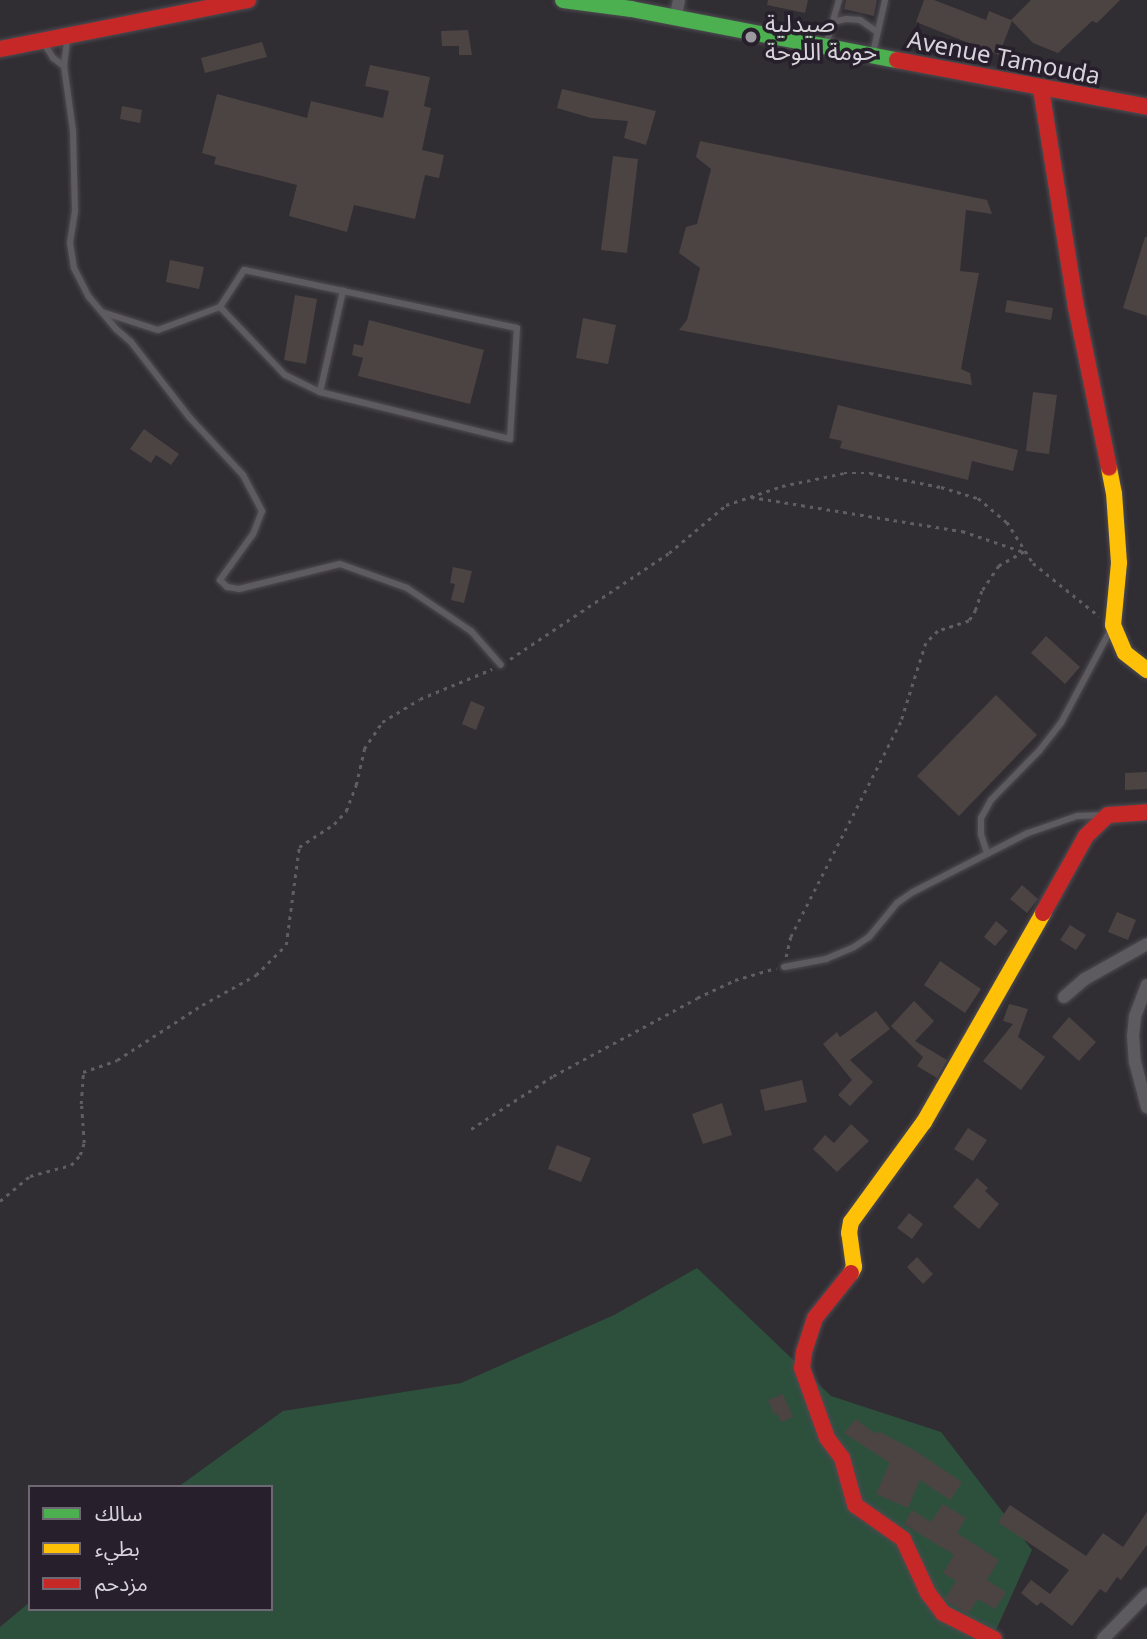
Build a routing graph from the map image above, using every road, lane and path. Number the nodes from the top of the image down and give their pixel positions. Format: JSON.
{"nodes":[{"id":1,"x":248,"y":0,"type":"edge"},
{"id":2,"x":562,"y":0,"type":"edge"},
{"id":3,"x":679,"y":0,"type":"edge"},
{"id":4,"x":839,"y":0,"type":"edge"},
{"id":5,"x":885,"y":0,"type":"edge"},
{"id":6,"x":632,"y":5,"type":"edge"},
{"id":7,"x":675,"y":19,"type":"junction"},
{"id":8,"x":833,"y":22,"type":"junction"},
{"id":9,"x":877,"y":32,"type":"junction"},
{"id":10,"x":66,"y":36,"type":"junction"},
{"id":11,"x":43,"y":40,"type":"junction"},
{"id":12,"x":826,"y":45,"type":"junction"},
{"id":13,"x":0,"y":49,"type":"edge"},
{"id":14,"x":872,"y":54,"type":"junction"},
{"id":15,"x":64,"y":66,"type":"junction"},
{"id":16,"x":1041,"y":89,"type":"junction"},
{"id":17,"x":1147,"y":107,"type":"edge"},
{"id":18,"x":344,"y":291,"type":"junction"},
{"id":19,"x":220,"y":307,"type":"junction"},
{"id":20,"x":102,"y":312,"type":"junction"},
{"id":21,"x":320,"y":392,"type":"junction"},
{"id":22,"x":747,"y":496,"type":"junction"},
{"id":23,"x":1024,"y":552,"type":"junction"},
{"id":24,"x":1113,"y":625,"type":"junction"},
{"id":25,"x":501,"y":665,"type":"junction"},
{"id":26,"x":1147,"y":670,"type":"edge"},
{"id":27,"x":1147,"y":812,"type":"edge"},
{"id":28,"x":1108,"y":815,"type":"junction"},
{"id":29,"x":987,"y":853,"type":"junction"},
{"id":30,"x":1147,"y":944,"type":"edge"},
{"id":31,"x":784,"y":967,"type":"junction"},
{"id":32,"x":1147,"y":985,"type":"edge"},
{"id":33,"x":1064,"y":997,"type":"dead end"},
{"id":34,"x":1147,"y":1107,"type":"edge"},
{"id":35,"x":471,"y":1129,"type":"dead end"},
{"id":36,"x":0,"y":1201,"type":"edge"},
{"id":37,"x":1147,"y":1594,"type":"edge"},
{"id":38,"x":994,"y":1639,"type":"edge"},
{"id":39,"x":1103,"y":1639,"type":"edge"}],
"edges":[{"from":1,"to":10,"type":"main road"},
{"from":2,"to":6,"type":"main road","name":"Avenue Tamouda"},
{"from":3,"to":7,"type":"street"},
{"from":4,"to":8,"type":"lane"},
{"from":5,"to":9,"type":"lane"},
{"from":6,"to":7,"type":"main road","name":"Avenue Tamouda"},
{"from":7,"to":12,"type":"main road","name":"Avenue Tamouda"},
{"from":8,"to":9,"type":"lane"},
{"from":8,"to":12,"type":"lane"},
{"from":9,"to":14,"type":"lane"},
{"from":10,"to":11,"type":"main road"},
{"from":10,"to":15,"type":"lane"},
{"from":11,"to":13,"type":"main road"},
{"from":11,"to":15,"type":"lane"},
{"from":12,"to":14,"type":"main road","name":"Avenue Tamouda"},
{"from":14,"to":16,"type":"main road","name":"Avenue Tamouda"},
{"from":15,"to":20,"type":"lane"},
{"from":16,"to":17,"type":"main road","name":"Avenue Tamouda"},
{"from":16,"to":24,"type":"main road"},
{"from":18,"to":19,"type":"lane"},
{"from":18,"to":21,"type":"lane"},
{"from":18,"to":21,"type":"lane"},
{"from":19,"to":20,"type":"lane"},
{"from":19,"to":21,"type":"lane"},
{"from":20,"to":25,"type":"lane"},
{"from":22,"to":23,"type":"path"},
{"from":22,"to":23,"type":"path"},
{"from":22,"to":25,"type":"path"},
{"from":23,"to":24,"type":"path"},
{"from":23,"to":31,"type":"path"},
{"from":24,"to":26,"type":"main road"},
{"from":24,"to":29,"type":"lane"},
{"from":25,"to":36,"type":"path"},
{"from":27,"to":28,"type":"main road"},
{"from":28,"to":29,"type":"lane"},
{"from":28,"to":38,"type":"main road"},
{"from":29,"to":31,"type":"lane"},
{"from":30,"to":33,"type":"street"},
{"from":31,"to":35,"type":"path"},
{"from":32,"to":34,"type":"street"},
{"from":37,"to":39,"type":"street"}]}
